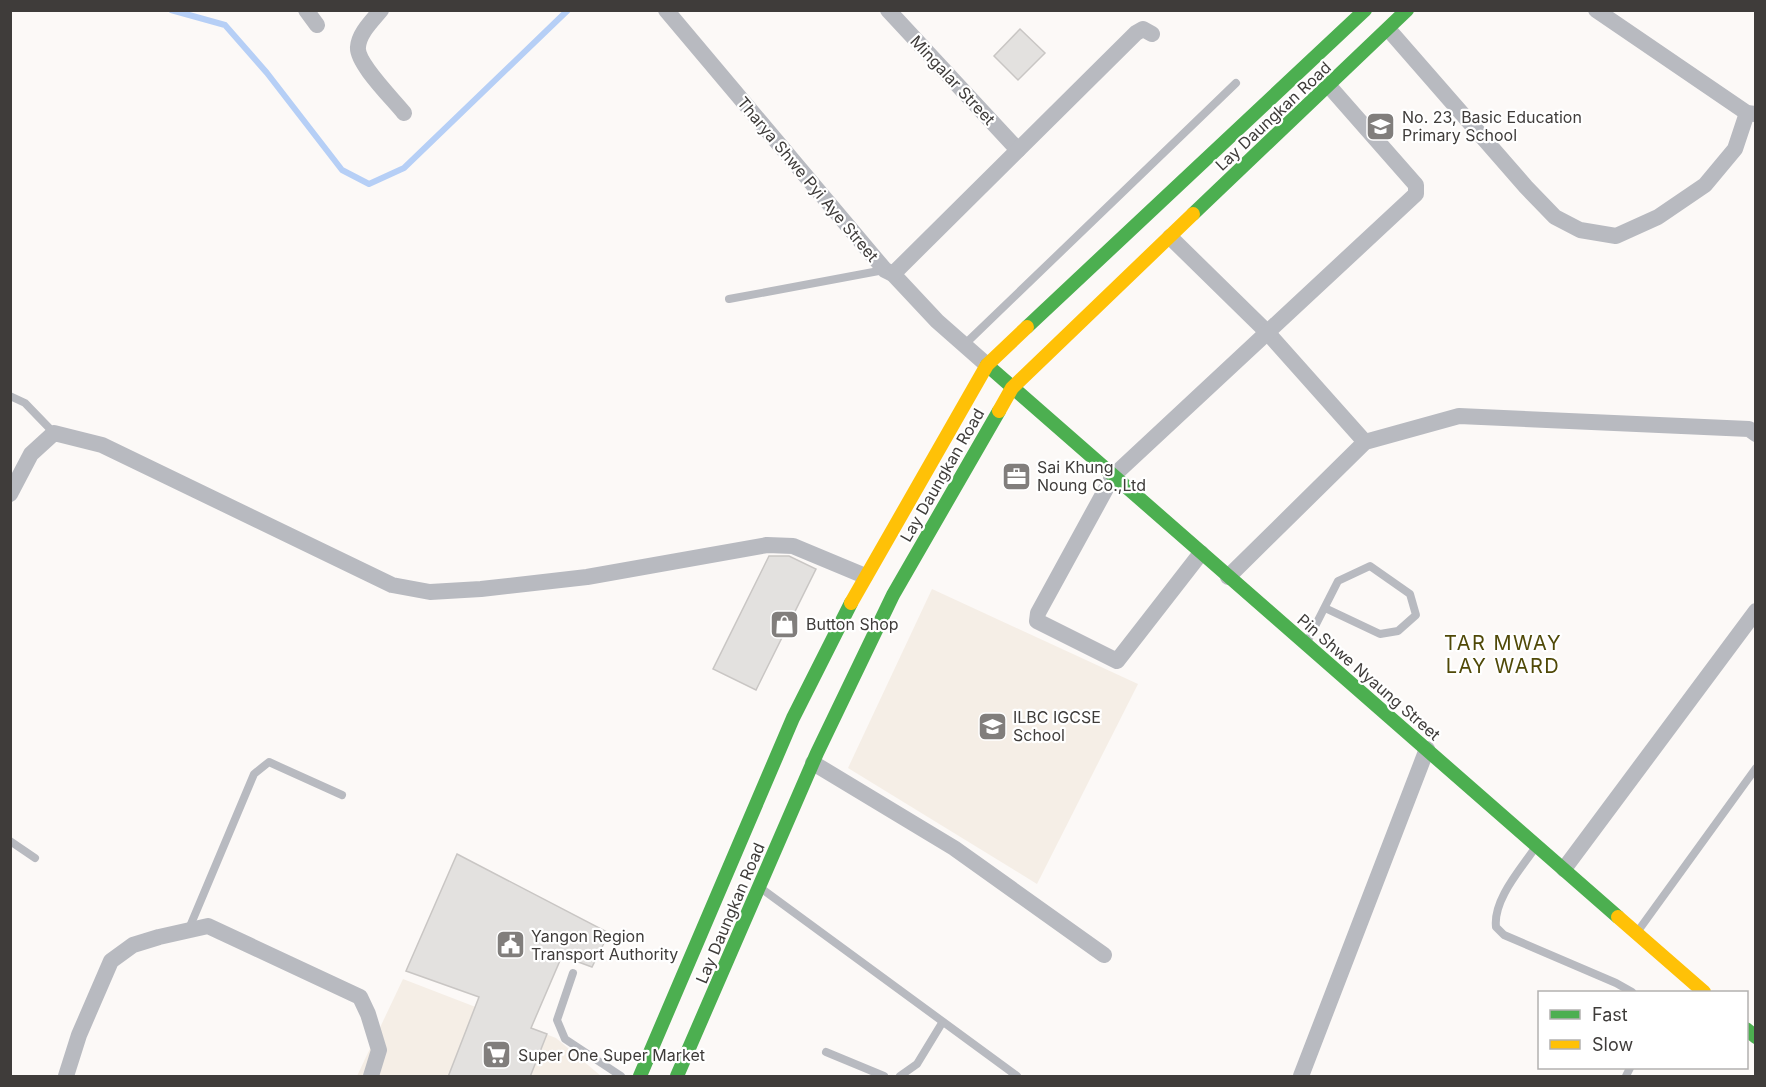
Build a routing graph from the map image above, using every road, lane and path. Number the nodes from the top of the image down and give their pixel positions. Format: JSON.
{"nodes":[{"id":1,"x":306,"y":10,"type":"edge"},
{"id":2,"x":381,"y":10,"type":"edge"},
{"id":3,"x":666,"y":10,"type":"edge"},
{"id":4,"x":888,"y":10,"type":"edge"},
{"id":5,"x":1365,"y":10,"type":"edge"},
{"id":6,"x":1407,"y":10,"type":"edge"},
{"id":7,"x":1596,"y":10,"type":"edge"},
{"id":8,"x":318,"y":26,"type":"dead end"},
{"id":9,"x":1389,"y":30,"type":"junction"},
{"id":10,"x":1152,"y":34,"type":"dead end"},
{"id":11,"x":1236,"y":84,"type":"dead end"},
{"id":12,"x":1329,"y":86,"type":"junction"},
{"id":13,"x":1268,"y":102,"type":"junction"},
{"id":14,"x":404,"y":113,"type":"dead end"},
{"id":15,"x":1751,"y":114,"type":"edge"},
{"id":16,"x":1295,"y":117,"type":"junction"},
{"id":17,"x":1018,"y":150,"type":"junction"},
{"id":18,"x":1176,"y":210,"type":"junction"},
{"id":19,"x":1170,"y":237,"type":"junction"},
{"id":20,"x":889,"y":272,"type":"junction"},
{"id":21,"x":729,"y":299,"type":"dead end"},
{"id":22,"x":1267,"y":332,"type":"junction"},
{"id":23,"x":964,"y":345,"type":"junction"},
{"id":24,"x":987,"y":365,"type":"junction"},
{"id":25,"x":1012,"y":388,"type":"junction"},
{"id":26,"x":10,"y":396,"type":"edge"},
{"id":27,"x":54,"y":433,"type":"junction"},
{"id":28,"x":1755,"y":434,"type":"edge"},
{"id":29,"x":1365,"y":442,"type":"junction"},
{"id":30,"x":1113,"y":476,"type":"junction"},
{"id":31,"x":10,"y":494,"type":"edge"},
{"id":32,"x":1201,"y":553,"type":"junction"},
{"id":33,"x":865,"y":576,"type":"junction"},
{"id":34,"x":1228,"y":577,"type":"junction"},
{"id":35,"x":1324,"y":608,"type":"junction"},
{"id":36,"x":1755,"y":611,"type":"edge"},
{"id":37,"x":1306,"y":644,"type":"junction"},
{"id":38,"x":784,"y":738,"type":"junction"},
{"id":39,"x":1427,"y":749,"type":"junction"},
{"id":40,"x":815,"y":758,"type":"junction"},
{"id":41,"x":1755,"y":768,"type":"edge"},
{"id":42,"x":342,"y":795,"type":"dead end"},
{"id":43,"x":10,"y":842,"type":"edge"},
{"id":44,"x":1537,"y":846,"type":"junction"},
{"id":45,"x":35,"y":858,"type":"dead end"},
{"id":46,"x":1564,"y":869,"type":"junction"},
{"id":47,"x":759,"y":887,"type":"junction"},
{"id":48,"x":188,"y":931,"type":"junction"},
{"id":49,"x":1636,"y":934,"type":"junction"},
{"id":50,"x":1104,"y":955,"type":"dead end"},
{"id":51,"x":573,"y":973,"type":"dead end"},
{"id":52,"x":1629,"y":991,"type":"edge"},
{"id":53,"x":1702,"y":991,"type":"edge"},
{"id":54,"x":942,"y":1023,"type":"junction"},
{"id":55,"x":826,"y":1052,"type":"dead end"},
{"id":56,"x":66,"y":1077,"type":"edge"},
{"id":57,"x":372,"y":1077,"type":"edge"},
{"id":58,"x":621,"y":1077,"type":"edge"},
{"id":59,"x":640,"y":1077,"type":"edge"},
{"id":60,"x":677,"y":1077,"type":"edge"},
{"id":61,"x":884,"y":1077,"type":"edge"},
{"id":62,"x":900,"y":1077,"type":"edge"},
{"id":63,"x":1017,"y":1077,"type":"edge"},
{"id":64,"x":1301,"y":1077,"type":"edge"}],
"edges":[{"from":1,"to":8,"type":"street"},
{"from":2,"to":14,"type":"street"},
{"from":3,"to":20,"type":"street","name":"Tharya Shwe Pyi Aye Street"},
{"from":4,"to":17,"type":"street","name":"Mingalar Street"},
{"from":5,"to":13,"type":"main road","name":"Lay Daungkan Road"},
{"from":6,"to":9,"type":"main road","name":"Lay Daungkan Road"},
{"from":7,"to":15,"type":"street"},
{"from":9,"to":12,"type":"main road","name":"Lay Daungkan Road"},
{"from":9,"to":15,"type":"street"},
{"from":10,"to":17,"type":"street"},
{"from":11,"to":23,"type":"lane"},
{"from":12,"to":16,"type":"main road","name":"Lay Daungkan Road"},
{"from":12,"to":22,"type":"street"},
{"from":13,"to":16,"type":"street"},
{"from":13,"to":18,"type":"main road","name":"Lay Daungkan Road"},
{"from":16,"to":18,"type":"main road","name":"Lay Daungkan Road"},
{"from":17,"to":20,"type":"street"},
{"from":18,"to":19,"type":"main road","name":"Lay Daungkan Road"},
{"from":18,"to":24,"type":"main road","name":"Lay Daungkan Road"},
{"from":19,"to":22,"type":"street"},
{"from":19,"to":25,"type":"main road","name":"Lay Daungkan Road"},
{"from":20,"to":21,"type":"lane"},
{"from":20,"to":23,"type":"street","name":"Tharya Shwe Pyi Aye Street"},
{"from":22,"to":29,"type":"street"},
{"from":22,"to":30,"type":"street"},
{"from":23,"to":24,"type":"street","name":"Tharya Shwe Pyi Aye Street"},
{"from":24,"to":25,"type":"main road","name":"Tharya Shwe Pyi Aye Street"},
{"from":24,"to":33,"type":"main road","name":"Lay Daungkan Road"},
{"from":25,"to":30,"type":"main road","name":"Pin Shwe Nyaung Street"},
{"from":25,"to":40,"type":"main road","name":"Lay Daungkan Road"},
{"from":26,"to":27,"type":"lane"},
{"from":27,"to":31,"type":"street"},
{"from":27,"to":33,"type":"street"},
{"from":28,"to":29,"type":"street"},
{"from":29,"to":34,"type":"street"},
{"from":30,"to":32,"type":"main road","name":"Pin Shwe Nyaung Street"},
{"from":30,"to":32,"type":"street"},
{"from":32,"to":34,"type":"main road","name":"Pin Shwe Nyaung Street"},
{"from":33,"to":38,"type":"main road","name":"Lay Daungkan Road"},
{"from":34,"to":37,"type":"main road","name":"Pin Shwe Nyaung Street"},
{"from":35,"to":35,"type":"lane"},
{"from":35,"to":37,"type":"lane"},
{"from":36,"to":46,"type":"street"},
{"from":37,"to":39,"type":"main road","name":"Pin Shwe Nyaung Street"},
{"from":38,"to":40,"type":"main road"},
{"from":38,"to":59,"type":"main road","name":"Lay Daungkan Road"},
{"from":39,"to":44,"type":"main road","name":"Pin Shwe Nyaung Street"},
{"from":39,"to":64,"type":"street"},
{"from":40,"to":47,"type":"main road","name":"Lay Daungkan Road"},
{"from":40,"to":50,"type":"street"},
{"from":41,"to":49,"type":"lane"},
{"from":42,"to":48,"type":"lane"},
{"from":43,"to":45,"type":"lane"},
{"from":44,"to":46,"type":"main road","name":"Pin Shwe Nyaung Street"},
{"from":44,"to":52,"type":"lane"},
{"from":46,"to":49,"type":"main road","name":"Pin Shwe Nyaung Street"},
{"from":47,"to":54,"type":"lane"},
{"from":47,"to":60,"type":"main road","name":"Lay Daungkan Road"},
{"from":48,"to":56,"type":"street"},
{"from":48,"to":57,"type":"street"},
{"from":49,"to":53,"type":"main road","name":"Pin Shwe Nyaung Street"},
{"from":51,"to":58,"type":"lane"},
{"from":54,"to":62,"type":"lane"},
{"from":54,"to":63,"type":"lane"},
{"from":55,"to":61,"type":"lane"}]}
